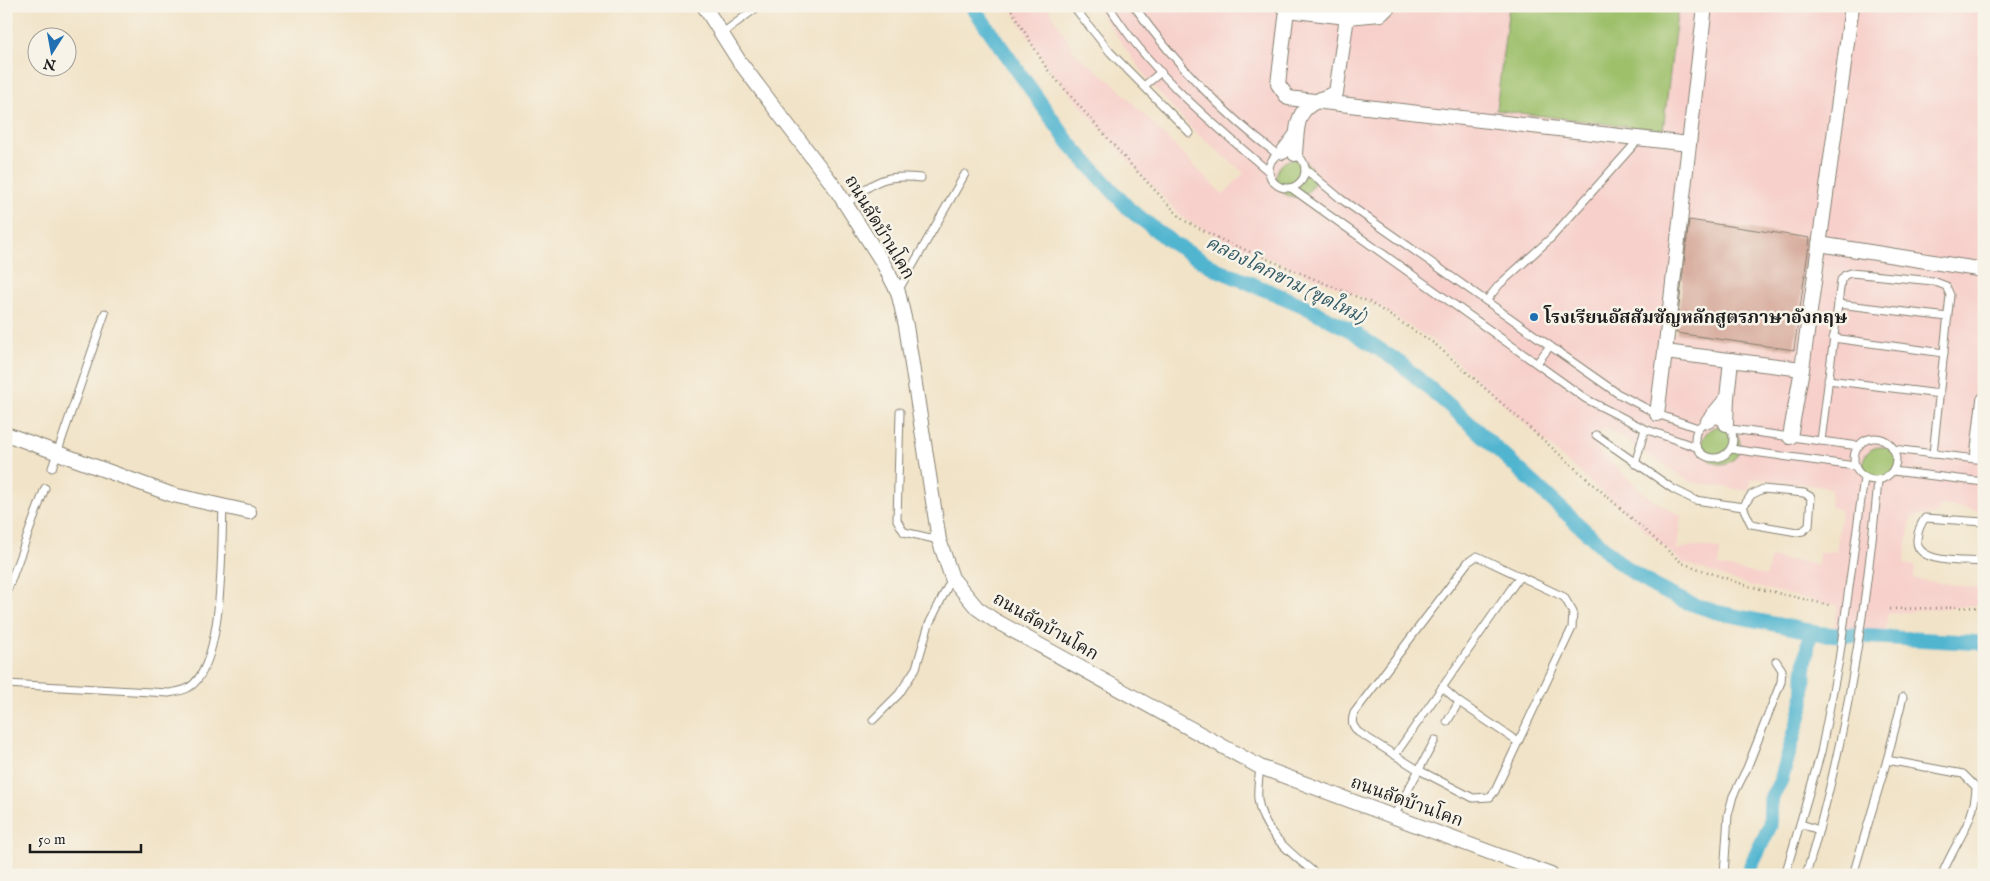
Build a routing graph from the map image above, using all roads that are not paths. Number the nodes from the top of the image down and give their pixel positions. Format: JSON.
{"nodes":[{"id":1,"x":704,"y":6,"type":"edge"},
{"id":2,"x":760,"y":6,"type":"edge"},
{"id":3,"x":1073,"y":6,"type":"edge"},
{"id":4,"x":1109,"y":6,"type":"edge"},
{"id":5,"x":1134,"y":6,"type":"edge"},
{"id":6,"x":1390,"y":6,"type":"edge"},
{"id":7,"x":1705,"y":6,"type":"edge"},
{"id":8,"x":1852,"y":6,"type":"edge"},
{"id":9,"x":1285,"y":8,"type":"edge"},
{"id":10,"x":1347,"y":17,"type":"junction"},
{"id":11,"x":721,"y":34,"type":"junction"},
{"id":12,"x":1162,"y":72,"type":"junction"},
{"id":13,"x":1144,"y":86,"type":"junction"},
{"id":14,"x":1288,"y":98,"type":"junction"},
{"id":15,"x":1312,"y":101,"type":"junction"},
{"id":16,"x":1299,"y":117,"type":"junction"},
{"id":17,"x":1190,"y":133,"type":"dead end"},
{"id":18,"x":1639,"y":139,"type":"junction"},
{"id":19,"x":1689,"y":144,"type":"junction"},
{"id":20,"x":1285,"y":153,"type":"junction"},
{"id":21,"x":1305,"y":169,"type":"junction"},
{"id":22,"x":1268,"y":171,"type":"junction"},
{"id":23,"x":965,"y":174,"type":"dead end"},
{"id":24,"x":920,"y":178,"type":"dead end"},
{"id":25,"x":1291,"y":188,"type":"junction"},
{"id":26,"x":846,"y":204,"type":"junction"},
{"id":27,"x":1819,"y":244,"type":"junction"},
{"id":28,"x":1984,"y":270,"type":"edge"},
{"id":29,"x":898,"y":292,"type":"junction"},
{"id":30,"x":1486,"y":301,"type":"junction"},
{"id":31,"x":1838,"y":304,"type":"junction"},
{"id":32,"x":105,"y":313,"type":"dead end"},
{"id":33,"x":1948,"y":317,"type":"junction"},
{"id":34,"x":1833,"y":338,"type":"junction"},
{"id":35,"x":1550,"y":346,"type":"junction"},
{"id":36,"x":1665,"y":352,"type":"junction"},
{"id":37,"x":1944,"y":353,"type":"junction"},
{"id":38,"x":1730,"y":360,"type":"junction"},
{"id":39,"x":1537,"y":363,"type":"junction"},
{"id":40,"x":1802,"y":369,"type":"junction"},
{"id":41,"x":1828,"y":380,"type":"junction"},
{"id":42,"x":1940,"y":394,"type":"junction"},
{"id":43,"x":1727,"y":398,"type":"junction"},
{"id":44,"x":1984,"y":400,"type":"edge"},
{"id":45,"x":900,"y":412,"type":"dead end"},
{"id":46,"x":1657,"y":414,"type":"junction"},
{"id":47,"x":1703,"y":425,"type":"junction"},
{"id":48,"x":1729,"y":426,"type":"junction"},
{"id":49,"x":1645,"y":429,"type":"junction"},
{"id":50,"x":6,"y":434,"type":"edge"},
{"id":51,"x":1596,"y":435,"type":"dead end"},
{"id":52,"x":1790,"y":437,"type":"junction"},
{"id":53,"x":1821,"y":441,"type":"junction"},
{"id":54,"x":1858,"y":446,"type":"junction"},
{"id":55,"x":1696,"y":447,"type":"junction"},
{"id":56,"x":1731,"y":449,"type":"junction"},
{"id":57,"x":1894,"y":449,"type":"junction"},
{"id":58,"x":56,"y":452,"type":"junction"},
{"id":59,"x":1933,"y":454,"type":"junction"},
{"id":60,"x":1984,"y":454,"type":"edge"},
{"id":61,"x":1984,"y":460,"type":"edge"},
{"id":62,"x":1635,"y":464,"type":"junction"},
{"id":63,"x":1855,"y":466,"type":"junction"},
{"id":64,"x":52,"y":468,"type":"dead end"},
{"id":65,"x":1893,"y":471,"type":"junction"},
{"id":66,"x":1864,"y":478,"type":"junction"},
{"id":67,"x":1878,"y":481,"type":"junction"},
{"id":68,"x":1984,"y":482,"type":"edge"},
{"id":69,"x":45,"y":488,"type":"dead end"},
{"id":70,"x":1743,"y":506,"type":"junction"},
{"id":71,"x":223,"y":507,"type":"junction"},
{"id":72,"x":249,"y":512,"type":"dead end"},
{"id":73,"x":1984,"y":522,"type":"edge"},
{"id":74,"x":939,"y":540,"type":"junction"},
{"id":75,"x":1984,"y":562,"type":"edge"},
{"id":76,"x":1520,"y":576,"type":"junction"},
{"id":77,"x":952,"y":578,"type":"junction"},
{"id":78,"x":6,"y":594,"type":"edge"},
{"id":79,"x":1776,"y":661,"type":"dead end"},
{"id":80,"x":6,"y":684,"type":"edge"},
{"id":81,"x":1442,"y":687,"type":"junction"},
{"id":82,"x":1903,"y":696,"type":"dead end"},
{"id":83,"x":1459,"y":702,"type":"junction"},
{"id":84,"x":873,"y":720,"type":"dead end"},
{"id":85,"x":1447,"y":722,"type":"dead end"},
{"id":86,"x":1435,"y":740,"type":"dead end"},
{"id":87,"x":1518,"y":742,"type":"junction"},
{"id":88,"x":1395,"y":755,"type":"junction"},
{"id":89,"x":1887,"y":760,"type":"junction"},
{"id":90,"x":1260,"y":767,"type":"junction"},
{"id":91,"x":1417,"y":768,"type":"junction"},
{"id":92,"x":1394,"y":816,"type":"junction"},
{"id":93,"x":1801,"y":824,"type":"junction"},
{"id":94,"x":1819,"y":830,"type":"junction"},
{"id":95,"x":1317,"y":875,"type":"edge"},
{"id":96,"x":1551,"y":875,"type":"edge"},
{"id":97,"x":1724,"y":875,"type":"edge"},
{"id":98,"x":1784,"y":875,"type":"edge"},
{"id":99,"x":1806,"y":875,"type":"edge"},
{"id":100,"x":1853,"y":875,"type":"edge"},
{"id":101,"x":1942,"y":875,"type":"edge"}],
"edges":[{"from":1,"to":11,"type":"street","name":"ถนนลัดบ้านโคก"},
{"from":2,"to":11,"type":"lane"},
{"from":3,"to":13,"type":"lane"},
{"from":4,"to":12,"type":"lane"},
{"from":5,"to":20,"type":"lane"},
{"from":6,"to":10,"type":"street"},
{"from":7,"to":19,"type":"street"},
{"from":8,"to":27,"type":"street"},
{"from":9,"to":10,"type":"street"},
{"from":9,"to":14,"type":"street"},
{"from":10,"to":15,"type":"street"},
{"from":11,"to":26,"type":"street","name":"ถนนลัดบ้านโคก"},
{"from":12,"to":13,"type":"lane"},
{"from":12,"to":22,"type":"lane"},
{"from":13,"to":17,"type":"lane"},
{"from":14,"to":15,"type":"street"},
{"from":14,"to":16,"type":"street"},
{"from":15,"to":16,"type":"street"},
{"from":15,"to":18,"type":"street"},
{"from":16,"to":20,"type":"street"},
{"from":18,"to":19,"type":"street"},
{"from":18,"to":30,"type":"lane"},
{"from":19,"to":36,"type":"street"},
{"from":20,"to":21,"type":"lane"},
{"from":20,"to":22,"type":"lane"},
{"from":21,"to":25,"type":"lane"},
{"from":21,"to":30,"type":"lane"},
{"from":22,"to":25,"type":"lane"},
{"from":23,"to":29,"type":"lane"},
{"from":24,"to":26,"type":"lane"},
{"from":25,"to":39,"type":"lane"},
{"from":26,"to":29,"type":"street","name":"ถนนลัดบ้านโคก"},
{"from":27,"to":28,"type":"street"},
{"from":27,"to":40,"type":"street"},
{"from":29,"to":74,"type":"street","name":"ถนนลัดบ้านโคก"},
{"from":30,"to":35,"type":"lane"},
{"from":31,"to":33,"type":"lane"},
{"from":31,"to":33,"type":"lane"},
{"from":31,"to":34,"type":"lane"},
{"from":32,"to":58,"type":"lane"},
{"from":33,"to":37,"type":"lane"},
{"from":34,"to":37,"type":"lane"},
{"from":34,"to":41,"type":"lane"},
{"from":35,"to":39,"type":"lane"},
{"from":35,"to":46,"type":"lane"},
{"from":36,"to":38,"type":"street"},
{"from":36,"to":46,"type":"street"},
{"from":37,"to":42,"type":"lane"},
{"from":38,"to":40,"type":"street"},
{"from":38,"to":43,"type":"street"},
{"from":39,"to":49,"type":"lane"},
{"from":40,"to":52,"type":"street"},
{"from":41,"to":42,"type":"lane"},
{"from":41,"to":53,"type":"lane"},
{"from":42,"to":59,"type":"lane"},
{"from":43,"to":47,"type":"street"},
{"from":43,"to":48,"type":"street"},
{"from":44,"to":60,"type":"street"},
{"from":45,"to":74,"type":"lane"},
{"from":46,"to":47,"type":"lane"},
{"from":47,"to":48,"type":"lane"},
{"from":47,"to":55,"type":"lane"},
{"from":48,"to":52,"type":"lane"},
{"from":48,"to":56,"type":"lane"},
{"from":49,"to":55,"type":"lane"},
{"from":49,"to":62,"type":"lane"},
{"from":50,"to":58,"type":"street"},
{"from":51,"to":62,"type":"lane"},
{"from":52,"to":53,"type":"lane"},
{"from":53,"to":54,"type":"lane"},
{"from":54,"to":57,"type":"lane"},
{"from":54,"to":63,"type":"lane"},
{"from":55,"to":56,"type":"lane"},
{"from":56,"to":63,"type":"lane"},
{"from":57,"to":59,"type":"lane"},
{"from":57,"to":65,"type":"lane"},
{"from":58,"to":64,"type":"lane"},
{"from":58,"to":71,"type":"street"},
{"from":59,"to":61,"type":"lane"},
{"from":62,"to":70,"type":"lane"},
{"from":63,"to":66,"type":"lane"},
{"from":65,"to":67,"type":"lane"},
{"from":65,"to":68,"type":"lane"},
{"from":66,"to":67,"type":"lane"},
{"from":66,"to":93,"type":"lane"},
{"from":67,"to":94,"type":"lane"},
{"from":69,"to":78,"type":"lane"},
{"from":70,"to":70,"type":"lane"},
{"from":71,"to":72,"type":"street"},
{"from":71,"to":80,"type":"lane"},
{"from":73,"to":75,"type":"lane"},
{"from":74,"to":77,"type":"street","name":"ถนนลัดบ้านโคก"},
{"from":76,"to":81,"type":"lane"},
{"from":76,"to":87,"type":"lane"},
{"from":76,"to":88,"type":"lane"},
{"from":77,"to":84,"type":"lane"},
{"from":77,"to":90,"type":"street","name":"ถนนลัดบ้านโคก"},
{"from":79,"to":97,"type":"lane"},
{"from":81,"to":83,"type":"lane"},
{"from":81,"to":88,"type":"lane"},
{"from":82,"to":89,"type":"lane"},
{"from":83,"to":85,"type":"lane"},
{"from":83,"to":87,"type":"lane"},
{"from":86,"to":91,"type":"lane"},
{"from":87,"to":91,"type":"lane"},
{"from":88,"to":91,"type":"lane"},
{"from":89,"to":100,"type":"lane"},
{"from":89,"to":101,"type":"lane"},
{"from":90,"to":92,"type":"street","name":"ถนนลัดบ้านโคก"},
{"from":90,"to":95,"type":"lane"},
{"from":91,"to":92,"type":"lane"},
{"from":92,"to":96,"type":"street","name":"ถนนลัดบ้านโคก"},
{"from":93,"to":94,"type":"lane"},
{"from":93,"to":98,"type":"lane"},
{"from":94,"to":99,"type":"lane"}]}
